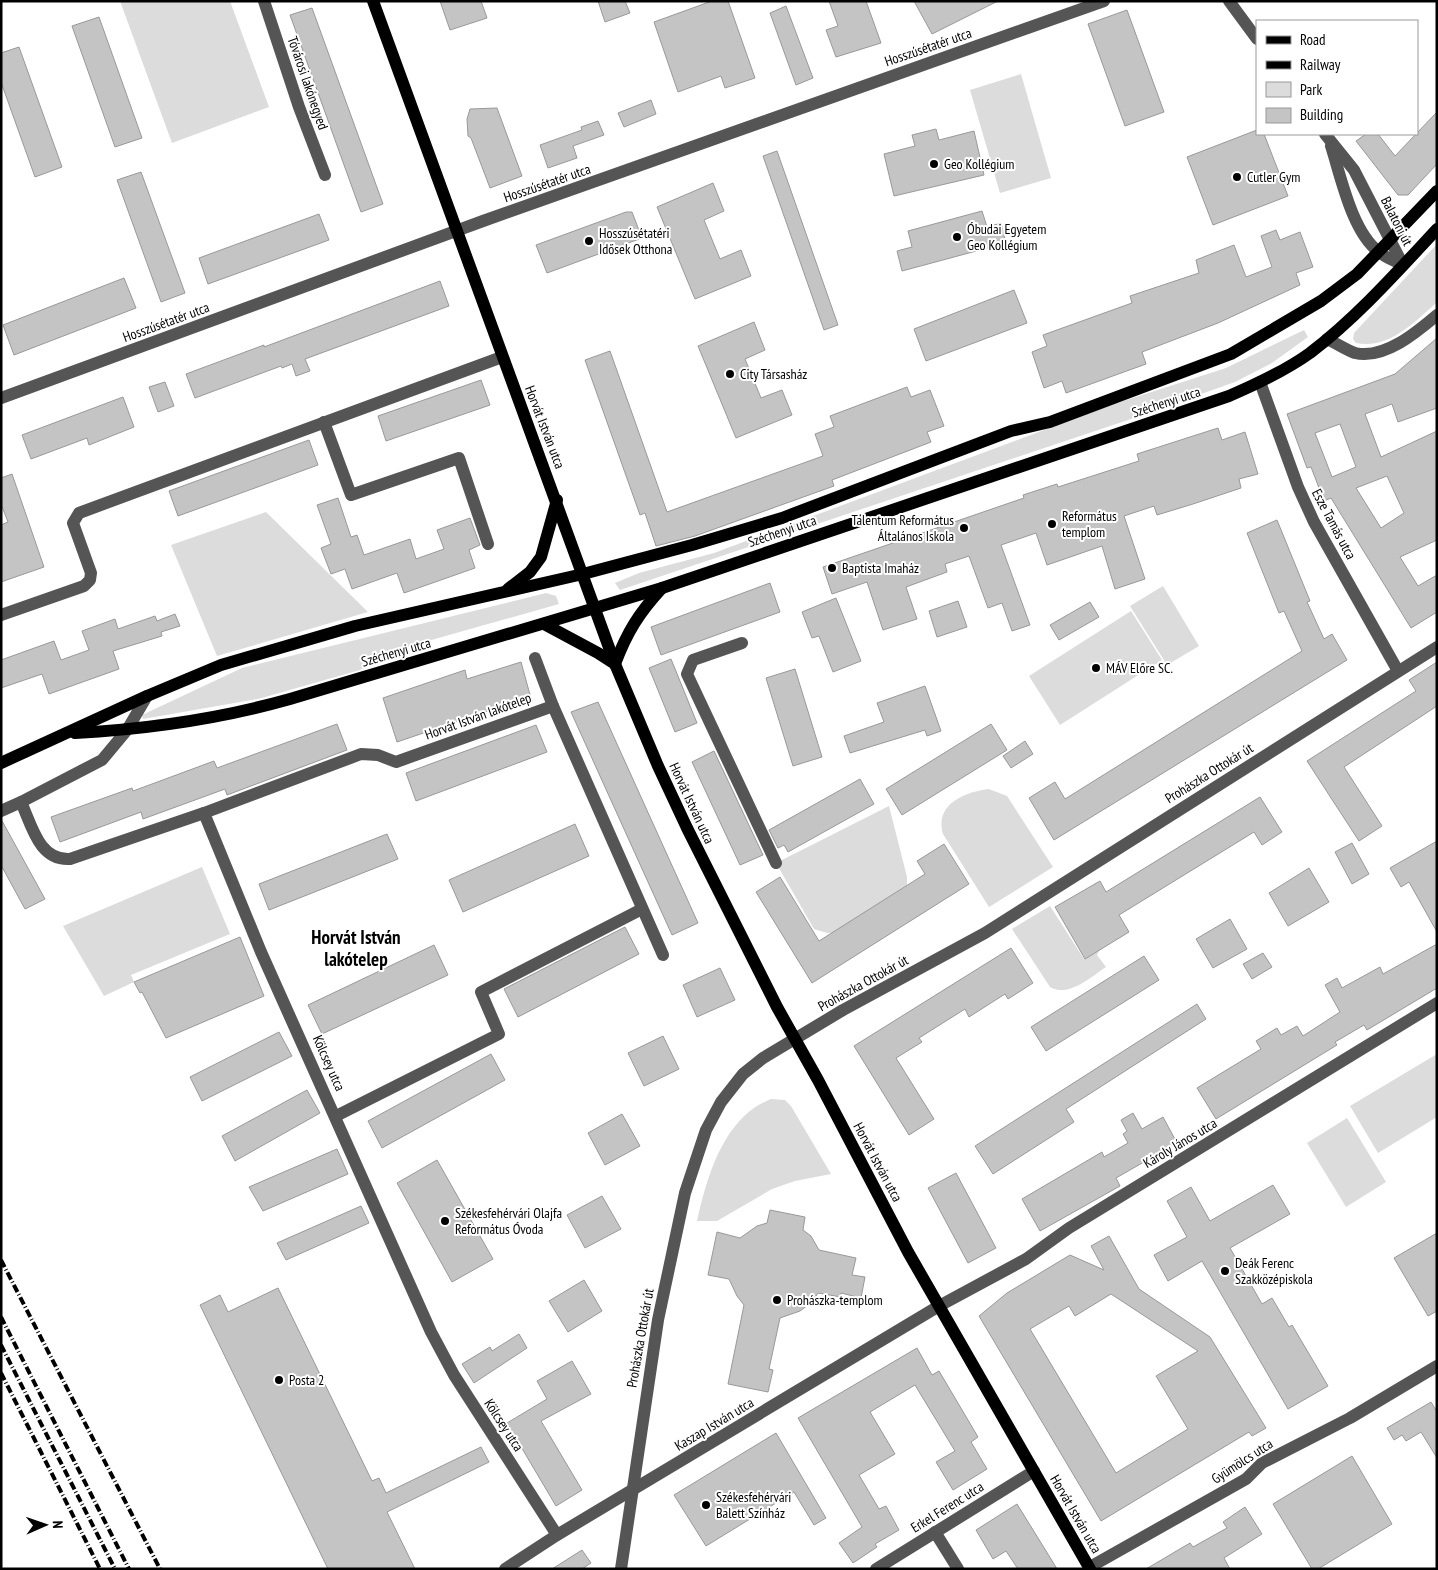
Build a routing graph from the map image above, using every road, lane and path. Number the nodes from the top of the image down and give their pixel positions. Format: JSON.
{"nodes":[{"id":1,"x":264,"y":1,"type":"edge"},
{"id":2,"x":373,"y":1,"type":"edge"},
{"id":3,"x":1104,"y":1,"type":"edge"},
{"id":4,"x":1229,"y":1,"type":"edge"},
{"id":5,"x":1256,"y":38,"type":"edge"},
{"id":6,"x":1327,"y":136,"type":"edge"},
{"id":7,"x":325,"y":175,"type":"dead end"},
{"id":8,"x":1437,"y":190,"type":"edge"},
{"id":9,"x":1437,"y":229,"type":"edge"},
{"id":10,"x":458,"y":231,"type":"junction"},
{"id":11,"x":1390,"y":239,"type":"junction"},
{"id":12,"x":1378,"y":252,"type":"junction"},
{"id":13,"x":1403,"y":265,"type":"junction"},
{"id":14,"x":1437,"y":315,"type":"edge"},
{"id":15,"x":1327,"y":339,"type":"junction"},
{"id":16,"x":502,"y":357,"type":"junction"},
{"id":17,"x":1260,"y":382,"type":"junction"},
{"id":18,"x":1,"y":398,"type":"edge"},
{"id":19,"x":324,"y":422,"type":"junction"},
{"id":20,"x":557,"y":500,"type":"junction"},
{"id":21,"x":488,"y":544,"type":"dead end"},
{"id":22,"x":583,"y":574,"type":"junction"},
{"id":23,"x":662,"y":588,"type":"junction"},
{"id":24,"x":507,"y":591,"type":"junction"},
{"id":25,"x":595,"y":608,"type":"junction"},
{"id":26,"x":1,"y":615,"type":"edge"},
{"id":27,"x":544,"y":624,"type":"junction"},
{"id":28,"x":742,"y":643,"type":"dead end"},
{"id":29,"x":1437,"y":647,"type":"edge"},
{"id":30,"x":535,"y":658,"type":"dead end"},
{"id":31,"x":615,"y":664,"type":"junction"},
{"id":32,"x":1398,"y":671,"type":"junction"},
{"id":33,"x":147,"y":696,"type":"junction"},
{"id":34,"x":553,"y":706,"type":"junction"},
{"id":35,"x":127,"y":730,"type":"junction"},
{"id":36,"x":70,"y":733,"type":"junction"},
{"id":37,"x":1,"y":763,"type":"edge"},
{"id":38,"x":21,"y":802,"type":"junction"},
{"id":39,"x":1,"y":811,"type":"edge"},
{"id":40,"x":204,"y":813,"type":"junction"},
{"id":41,"x":776,"y":863,"type":"dead end"},
{"id":42,"x":642,"y":909,"type":"junction"},
{"id":43,"x":663,"y":955,"type":"dead end"},
{"id":44,"x":1437,"y":1003,"type":"edge"},
{"id":45,"x":794,"y":1038,"type":"junction"},
{"id":46,"x":336,"y":1116,"type":"junction"},
{"id":47,"x":939,"y":1306,"type":"junction"},
{"id":48,"x":1437,"y":1366,"type":"edge"},
{"id":49,"x":1034,"y":1472,"type":"junction"},
{"id":50,"x":631,"y":1492,"type":"junction"},
{"id":51,"x":935,"y":1532,"type":"junction"},
{"id":52,"x":557,"y":1534,"type":"junction"},
{"id":53,"x":1090,"y":1568,"type":"edge"},
{"id":54,"x":505,"y":1569,"type":"edge"},
{"id":55,"x":621,"y":1569,"type":"edge"},
{"id":56,"x":876,"y":1569,"type":"edge"},
{"id":57,"x":958,"y":1569,"type":"edge"}],
"edges":[{"from":1,"to":7,"type":"street","name":"Tóvárosi lakónegyed"},
{"from":2,"to":10,"type":"main road","name":"Horvát István utca"},
{"from":3,"to":10,"type":"street","name":"Hosszúsétatér utca"},
{"from":4,"to":5,"type":"street"},
{"from":6,"to":11,"type":"street","name":"Balatoni út"},
{"from":6,"to":12,"type":"street","name":"Balatoni út"},
{"from":8,"to":11,"type":"main road","name":"Széchenyi utca"},
{"from":9,"to":13,"type":"main road","name":"Széchenyi utca"},
{"from":10,"to":16,"type":"main road","name":"Horvát István utca"},
{"from":10,"to":18,"type":"street","name":"Hosszúsétatér utca"},
{"from":11,"to":12,"type":"main road","name":"Széchenyi utca"},
{"from":11,"to":13,"type":"street","name":"Balatoni út"},
{"from":12,"to":13,"type":"street","name":"Balatoni út"},
{"from":12,"to":22,"type":"main road","name":"Széchenyi utca"},
{"from":13,"to":15,"type":"main road","name":"Széchenyi utca"},
{"from":14,"to":15,"type":"street"},
{"from":15,"to":17,"type":"main road","name":"Széchenyi utca"},
{"from":16,"to":19,"type":"street"},
{"from":16,"to":20,"type":"main road","name":"Horvát István utca"},
{"from":17,"to":23,"type":"main road","name":"Széchenyi utca"},
{"from":17,"to":32,"type":"street","name":"Esze Tamás utca"},
{"from":19,"to":21,"type":"street"},
{"from":19,"to":26,"type":"street"},
{"from":20,"to":22,"type":"main road","name":"Horvát István utca"},
{"from":20,"to":24,"type":"main road"},
{"from":22,"to":24,"type":"main road","name":"Széchenyi utca"},
{"from":22,"to":25,"type":"main road","name":"Horvát István utca"},
{"from":23,"to":25,"type":"main road","name":"Széchenyi utca"},
{"from":23,"to":31,"type":"main road"},
{"from":24,"to":33,"type":"main road","name":"Széchenyi utca"},
{"from":25,"to":27,"type":"main road","name":"Széchenyi utca"},
{"from":25,"to":31,"type":"main road","name":"Horvát István utca"},
{"from":27,"to":31,"type":"main road"},
{"from":27,"to":35,"type":"main road","name":"Széchenyi utca"},
{"from":28,"to":41,"type":"street"},
{"from":29,"to":32,"type":"street","name":"Prohászka Ottokár út"},
{"from":30,"to":34,"type":"street"},
{"from":31,"to":45,"type":"main road","name":"Horvát István utca"},
{"from":32,"to":45,"type":"street","name":"Prohászka Ottokár út"},
{"from":33,"to":35,"type":"street"},
{"from":33,"to":36,"type":"main road","name":"Széchenyi utca"},
{"from":34,"to":40,"type":"street","name":"Horvát István lakótelep"},
{"from":34,"to":42,"type":"street","name":"Horvát István lakótelep"},
{"from":35,"to":36,"type":"main road","name":"Széchenyi utca"},
{"from":35,"to":38,"type":"street"},
{"from":36,"to":37,"type":"main road","name":"Széchenyi utca"},
{"from":38,"to":39,"type":"street"},
{"from":38,"to":40,"type":"street"},
{"from":40,"to":46,"type":"street","name":"Kölcsey utca"},
{"from":42,"to":43,"type":"street","name":"Horvát István lakótelep"},
{"from":42,"to":46,"type":"street"},
{"from":44,"to":47,"type":"street","name":"Károly János utca"},
{"from":45,"to":47,"type":"main road","name":"Horvát István utca"},
{"from":45,"to":50,"type":"street","name":"Prohászka Ottokár út"},
{"from":46,"to":52,"type":"street","name":"Kölcsey utca"},
{"from":47,"to":49,"type":"main road","name":"Horvát István utca"},
{"from":47,"to":50,"type":"street","name":"Kaszap István utca"},
{"from":48,"to":53,"type":"street","name":"Gyümölcs utca"},
{"from":49,"to":51,"type":"street","name":"Erkel Ferenc utca"},
{"from":49,"to":53,"type":"main road","name":"Horvát István utca"},
{"from":50,"to":52,"type":"street","name":"Kaszap István utca"},
{"from":50,"to":55,"type":"street","name":"Prohászka Ottokár út"},
{"from":51,"to":56,"type":"street","name":"Erkel Ferenc utca"},
{"from":51,"to":57,"type":"street"},
{"from":52,"to":54,"type":"street","name":"Kaszap István utca"}]}
